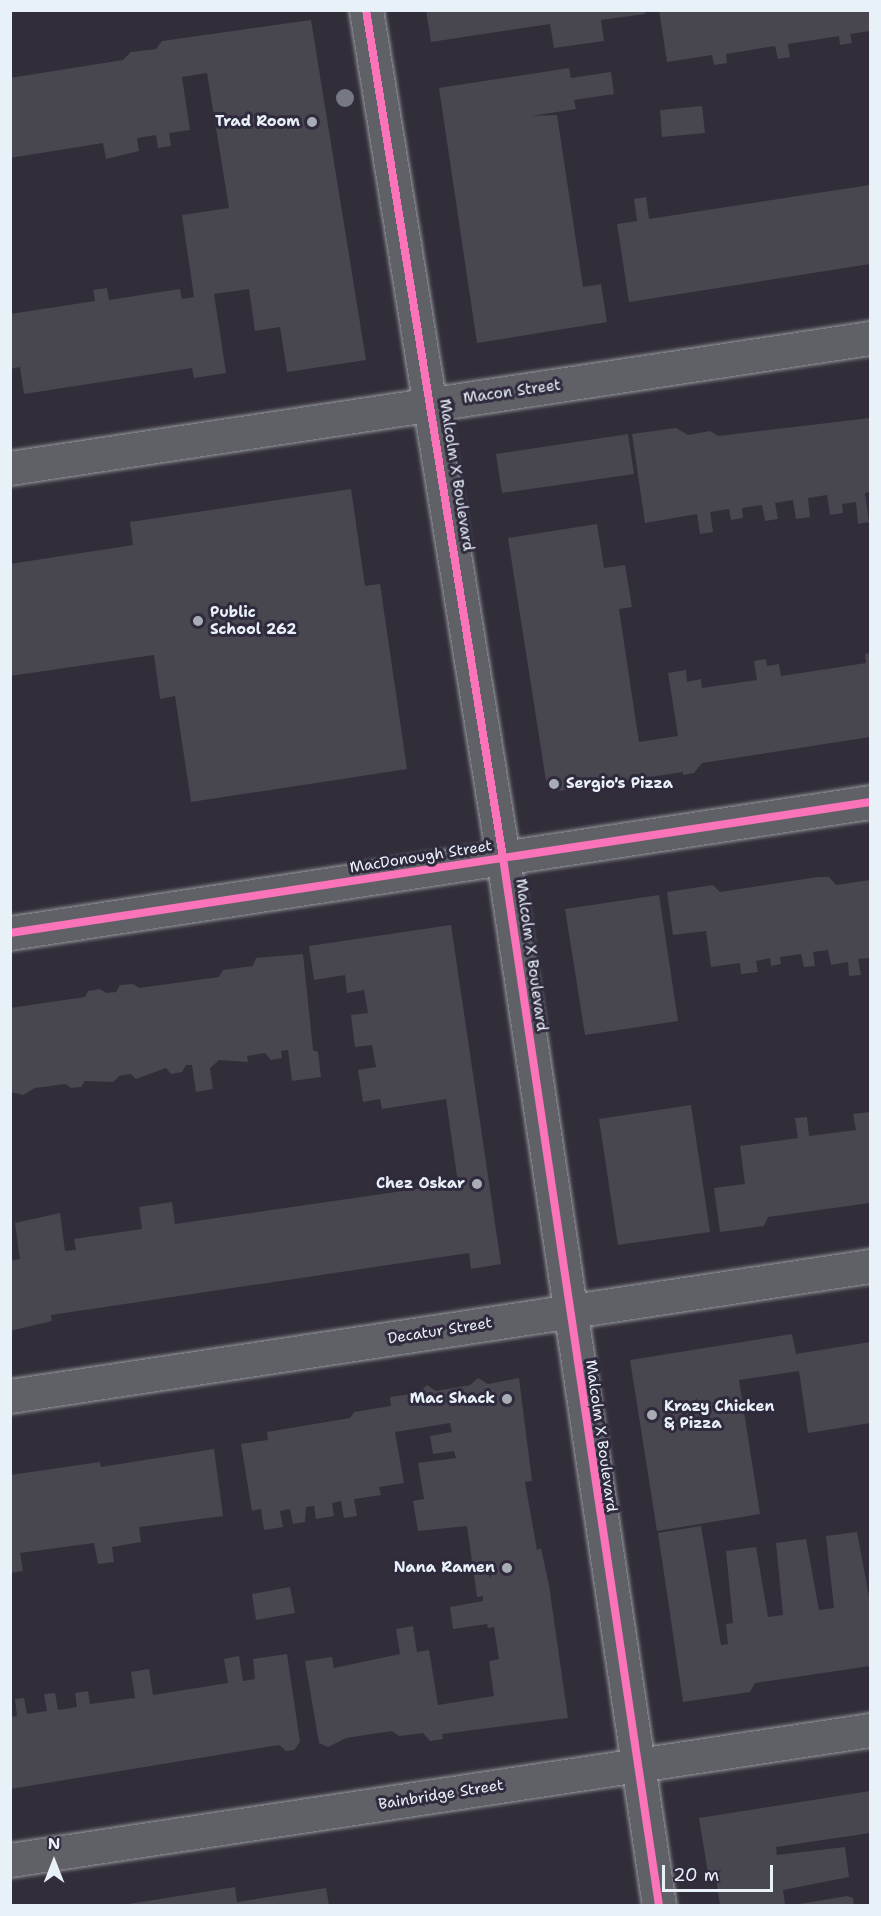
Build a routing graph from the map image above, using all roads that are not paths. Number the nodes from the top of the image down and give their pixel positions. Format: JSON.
{"nodes":[{"id":1,"x":366,"y":10,"type":"edge"},
{"id":2,"x":870,"y":338,"type":"edge"},
{"id":3,"x":431,"y":404,"type":"junction"},
{"id":4,"x":10,"y":468,"type":"edge"},
{"id":5,"x":870,"y":802,"type":"edge"},
{"id":6,"x":503,"y":858,"type":"junction"},
{"id":7,"x":10,"y":933,"type":"edge"},
{"id":8,"x":870,"y":1266,"type":"edge"},
{"id":9,"x":570,"y":1312,"type":"junction"},
{"id":10,"x":10,"y":1396,"type":"edge"},
{"id":11,"x":870,"y":1730,"type":"edge"},
{"id":12,"x":636,"y":1766,"type":"junction"},
{"id":13,"x":10,"y":1860,"type":"edge"},
{"id":14,"x":659,"y":1905,"type":"edge"}],
"edges":[{"from":1,"to":3,"type":"street","name":"Malcolm X Boulevard"},
{"from":2,"to":3,"type":"street","name":"Macon Street"},
{"from":3,"to":4,"type":"street","name":"Macon Street"},
{"from":3,"to":6,"type":"street","name":"Malcolm X Boulevard"},
{"from":5,"to":6,"type":"street","name":"MacDonough Street"},
{"from":6,"to":7,"type":"street","name":"MacDonough Street"},
{"from":6,"to":9,"type":"street","name":"Malcolm X Boulevard"},
{"from":8,"to":9,"type":"street","name":"Decatur Street"},
{"from":9,"to":10,"type":"street","name":"Decatur Street"},
{"from":9,"to":12,"type":"street","name":"Malcolm X Boulevard"},
{"from":11,"to":12,"type":"street","name":"Bainbridge Street"},
{"from":12,"to":13,"type":"street","name":"Bainbridge Street"},
{"from":12,"to":14,"type":"street","name":"Malcolm X Boulevard"}]}
